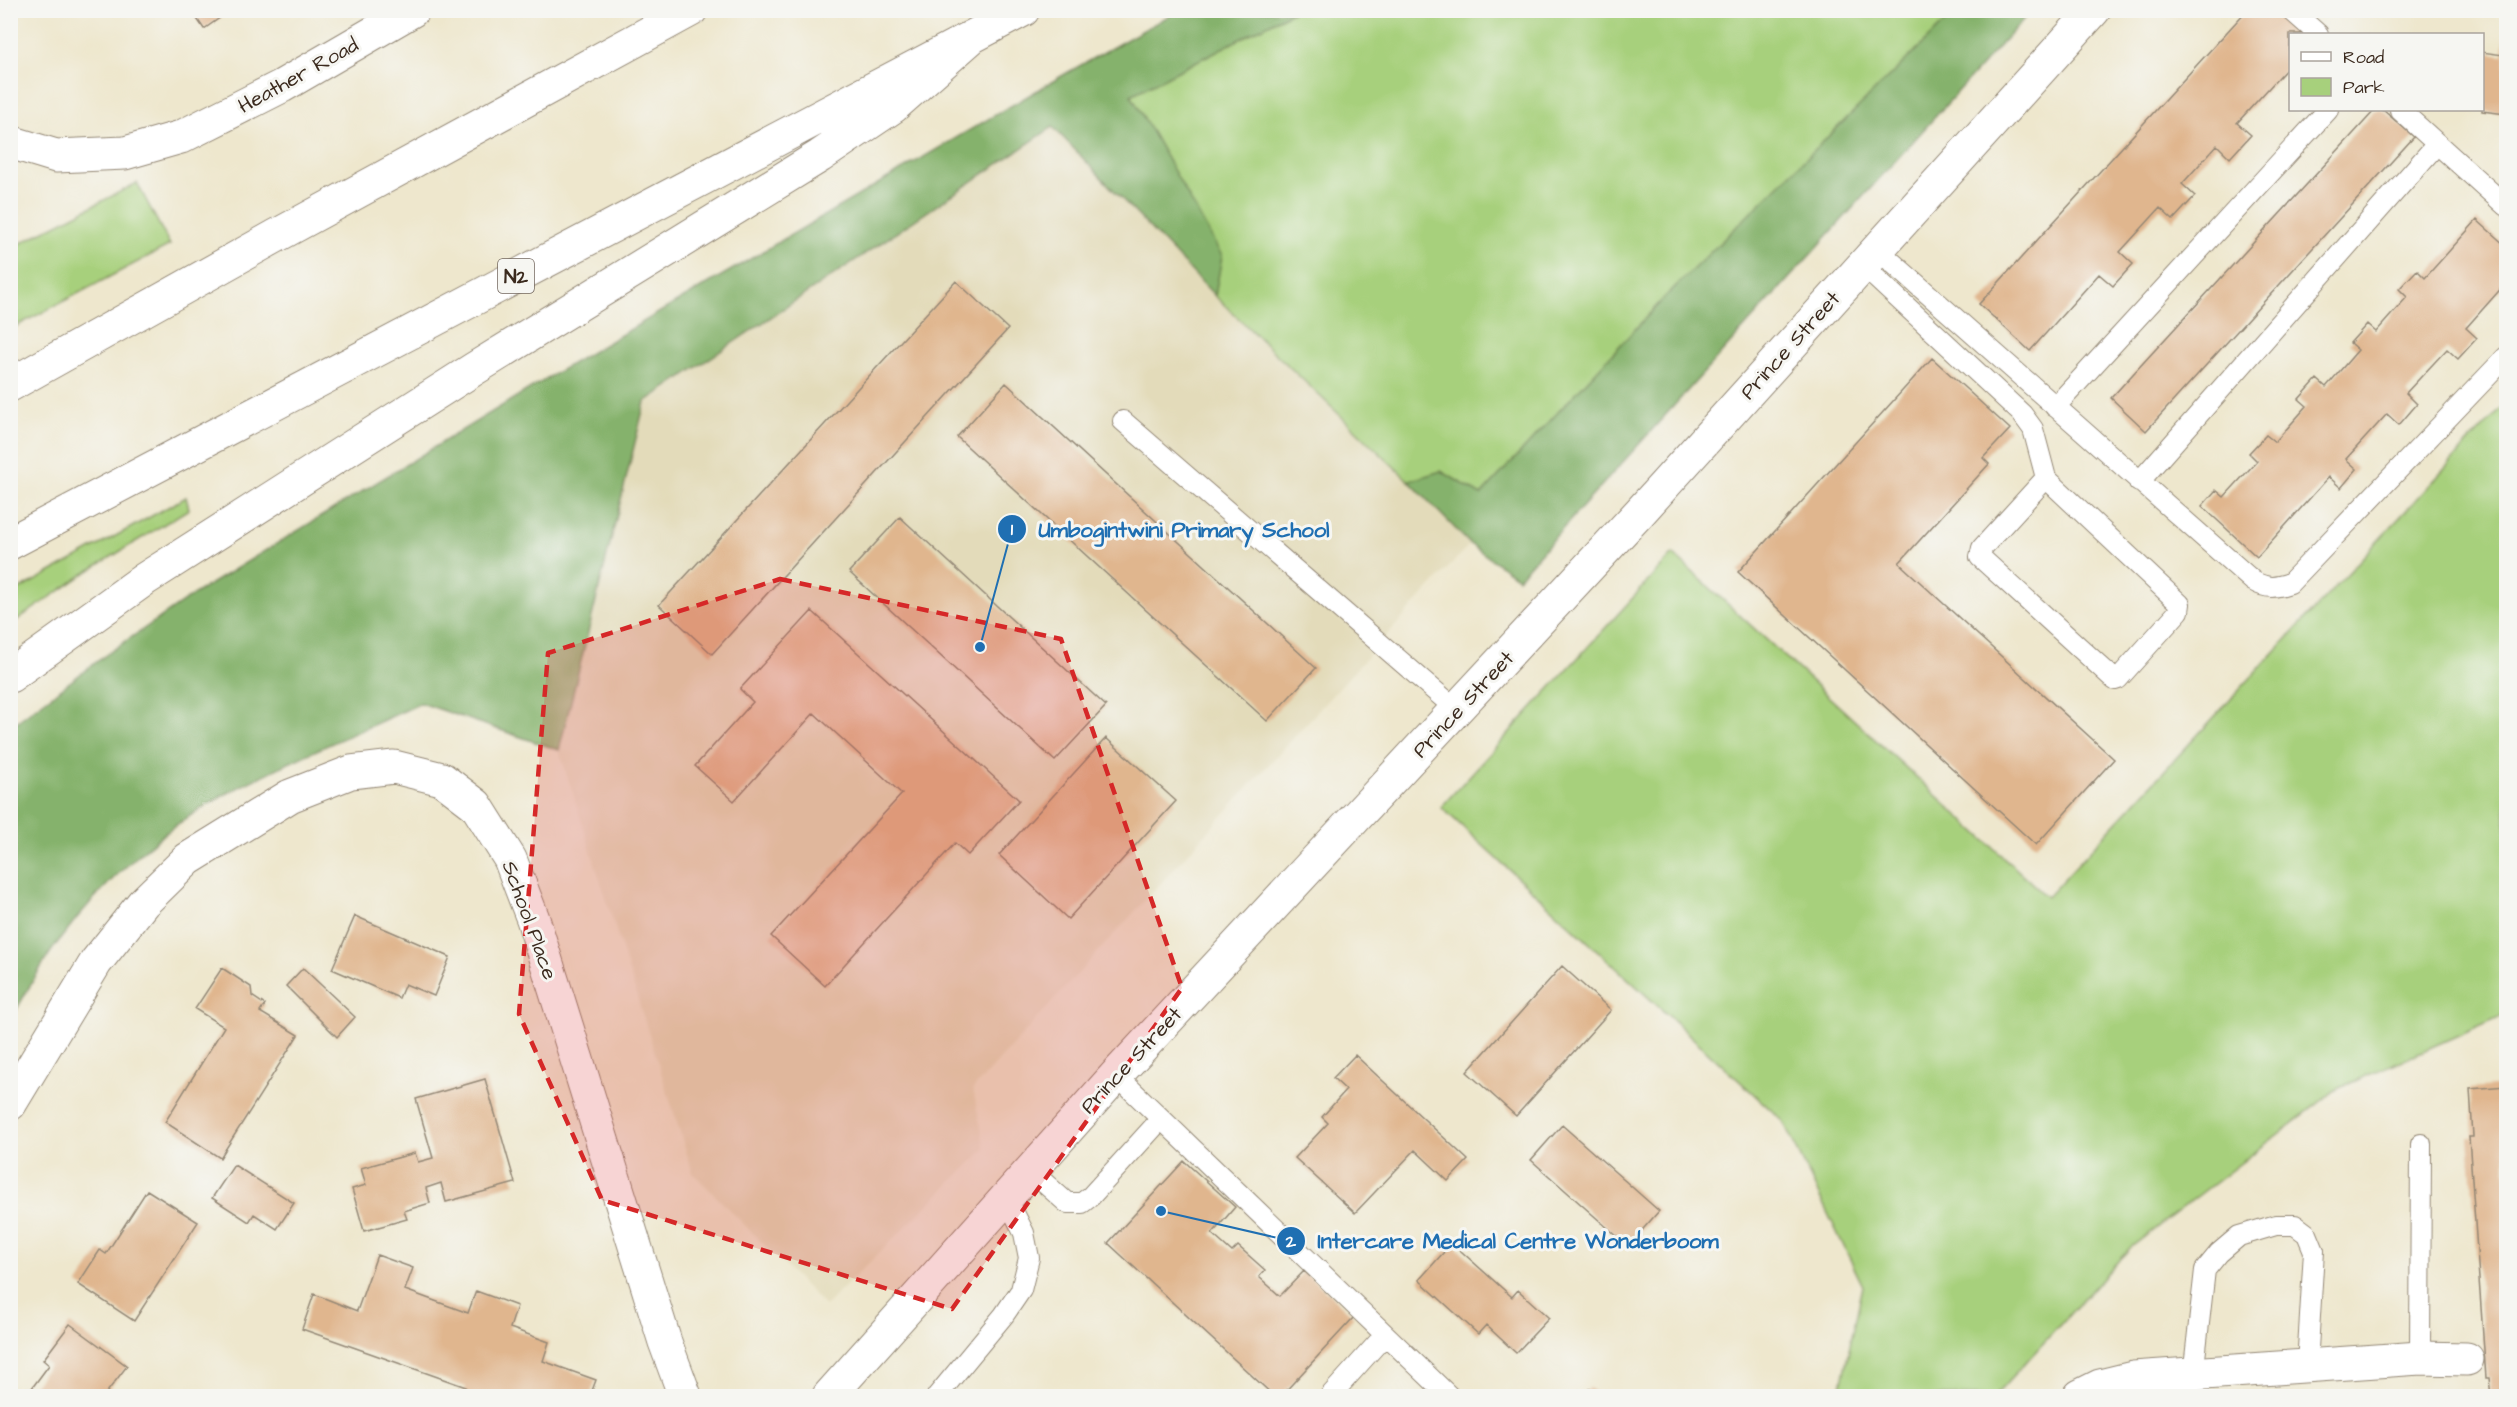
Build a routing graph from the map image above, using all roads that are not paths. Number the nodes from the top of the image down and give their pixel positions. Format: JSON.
{"nodes":[{"id":1,"x":413,"y":10,"type":"edge"},
{"id":2,"x":691,"y":10,"type":"edge"},
{"id":3,"x":1023,"y":10,"type":"edge"},
{"id":4,"x":2094,"y":10,"type":"edge"},
{"id":5,"x":2291,"y":10,"type":"edge"},
{"id":6,"x":2317,"y":33,"type":"edge"},
{"id":7,"x":971,"y":38,"type":"junction"},
{"id":8,"x":2327,"y":111,"type":"edge"},
{"id":9,"x":2401,"y":111,"type":"edge"},
{"id":10,"x":10,"y":142,"type":"edge"},
{"id":11,"x":2437,"y":144,"type":"junction"},
{"id":12,"x":2506,"y":206,"type":"edge"},
{"id":13,"x":1869,"y":257,"type":"junction"},
{"id":14,"x":2506,"y":357,"type":"edge"},
{"id":15,"x":10,"y":385,"type":"edge"},
{"id":16,"x":2055,"y":406,"type":"junction"},
{"id":17,"x":1124,"y":421,"type":"dead end"},
{"id":18,"x":2046,"y":477,"type":"junction"},
{"id":19,"x":2139,"y":482,"type":"junction"},
{"id":20,"x":10,"y":543,"type":"edge"},
{"id":21,"x":10,"y":676,"type":"edge"},
{"id":22,"x":1457,"y":710,"type":"junction"},
{"id":23,"x":1116,"y":1075,"type":"junction"},
{"id":24,"x":10,"y":1104,"type":"edge"},
{"id":25,"x":1161,"y":1119,"type":"junction"},
{"id":26,"x":2421,"y":1144,"type":"dead end"},
{"id":27,"x":1031,"y":1171,"type":"junction"},
{"id":28,"x":1007,"y":1200,"type":"junction"},
{"id":29,"x":1384,"y":1336,"type":"junction"},
{"id":30,"x":2420,"y":1358,"type":"junction"},
{"id":31,"x":2467,"y":1359,"type":"dead end"},
{"id":32,"x":2307,"y":1365,"type":"junction"},
{"id":33,"x":2193,"y":1376,"type":"junction"},
{"id":34,"x":685,"y":1396,"type":"edge"},
{"id":35,"x":829,"y":1396,"type":"edge"},
{"id":36,"x":937,"y":1396,"type":"edge"},
{"id":37,"x":1330,"y":1396,"type":"edge"},
{"id":38,"x":1449,"y":1396,"type":"edge"},
{"id":39,"x":2080,"y":1396,"type":"edge"}],
"edges":[{"from":1,"to":10,"type":"main road","name":"Heather Road"},
{"from":2,"to":15,"type":"main road"},
{"from":3,"to":7,"type":"main road","number":"N2"},
{"from":4,"to":13,"type":"main road","name":"Prince Street"},
{"from":5,"to":6,"type":"lane"},
{"from":7,"to":20,"type":"main road","number":"N2"},
{"from":7,"to":21,"type":"main road"},
{"from":8,"to":16,"type":"lane"},
{"from":9,"to":11,"type":"lane"},
{"from":11,"to":12,"type":"lane"},
{"from":11,"to":19,"type":"lane"},
{"from":13,"to":16,"type":"lane"},
{"from":13,"to":18,"type":"lane"},
{"from":13,"to":22,"type":"main road","name":"Prince Street"},
{"from":14,"to":19,"type":"lane"},
{"from":16,"to":19,"type":"lane"},
{"from":17,"to":22,"type":"lane"},
{"from":18,"to":18,"type":"lane"},
{"from":22,"to":23,"type":"main road","name":"Prince Street"},
{"from":23,"to":25,"type":"lane"},
{"from":23,"to":27,"type":"main road","name":"Prince Street"},
{"from":24,"to":34,"type":"main road","name":"School Place"},
{"from":25,"to":27,"type":"lane"},
{"from":25,"to":29,"type":"lane"},
{"from":26,"to":30,"type":"lane"},
{"from":27,"to":28,"type":"main road","name":"Prince Street"},
{"from":28,"to":35,"type":"main road","name":"Prince Street"},
{"from":28,"to":36,"type":"lane"},
{"from":29,"to":37,"type":"lane"},
{"from":29,"to":38,"type":"lane"},
{"from":30,"to":31,"type":"main road"},
{"from":30,"to":32,"type":"main road"},
{"from":32,"to":33,"type":"main road"},
{"from":32,"to":33,"type":"lane"},
{"from":33,"to":39,"type":"main road"}]}
